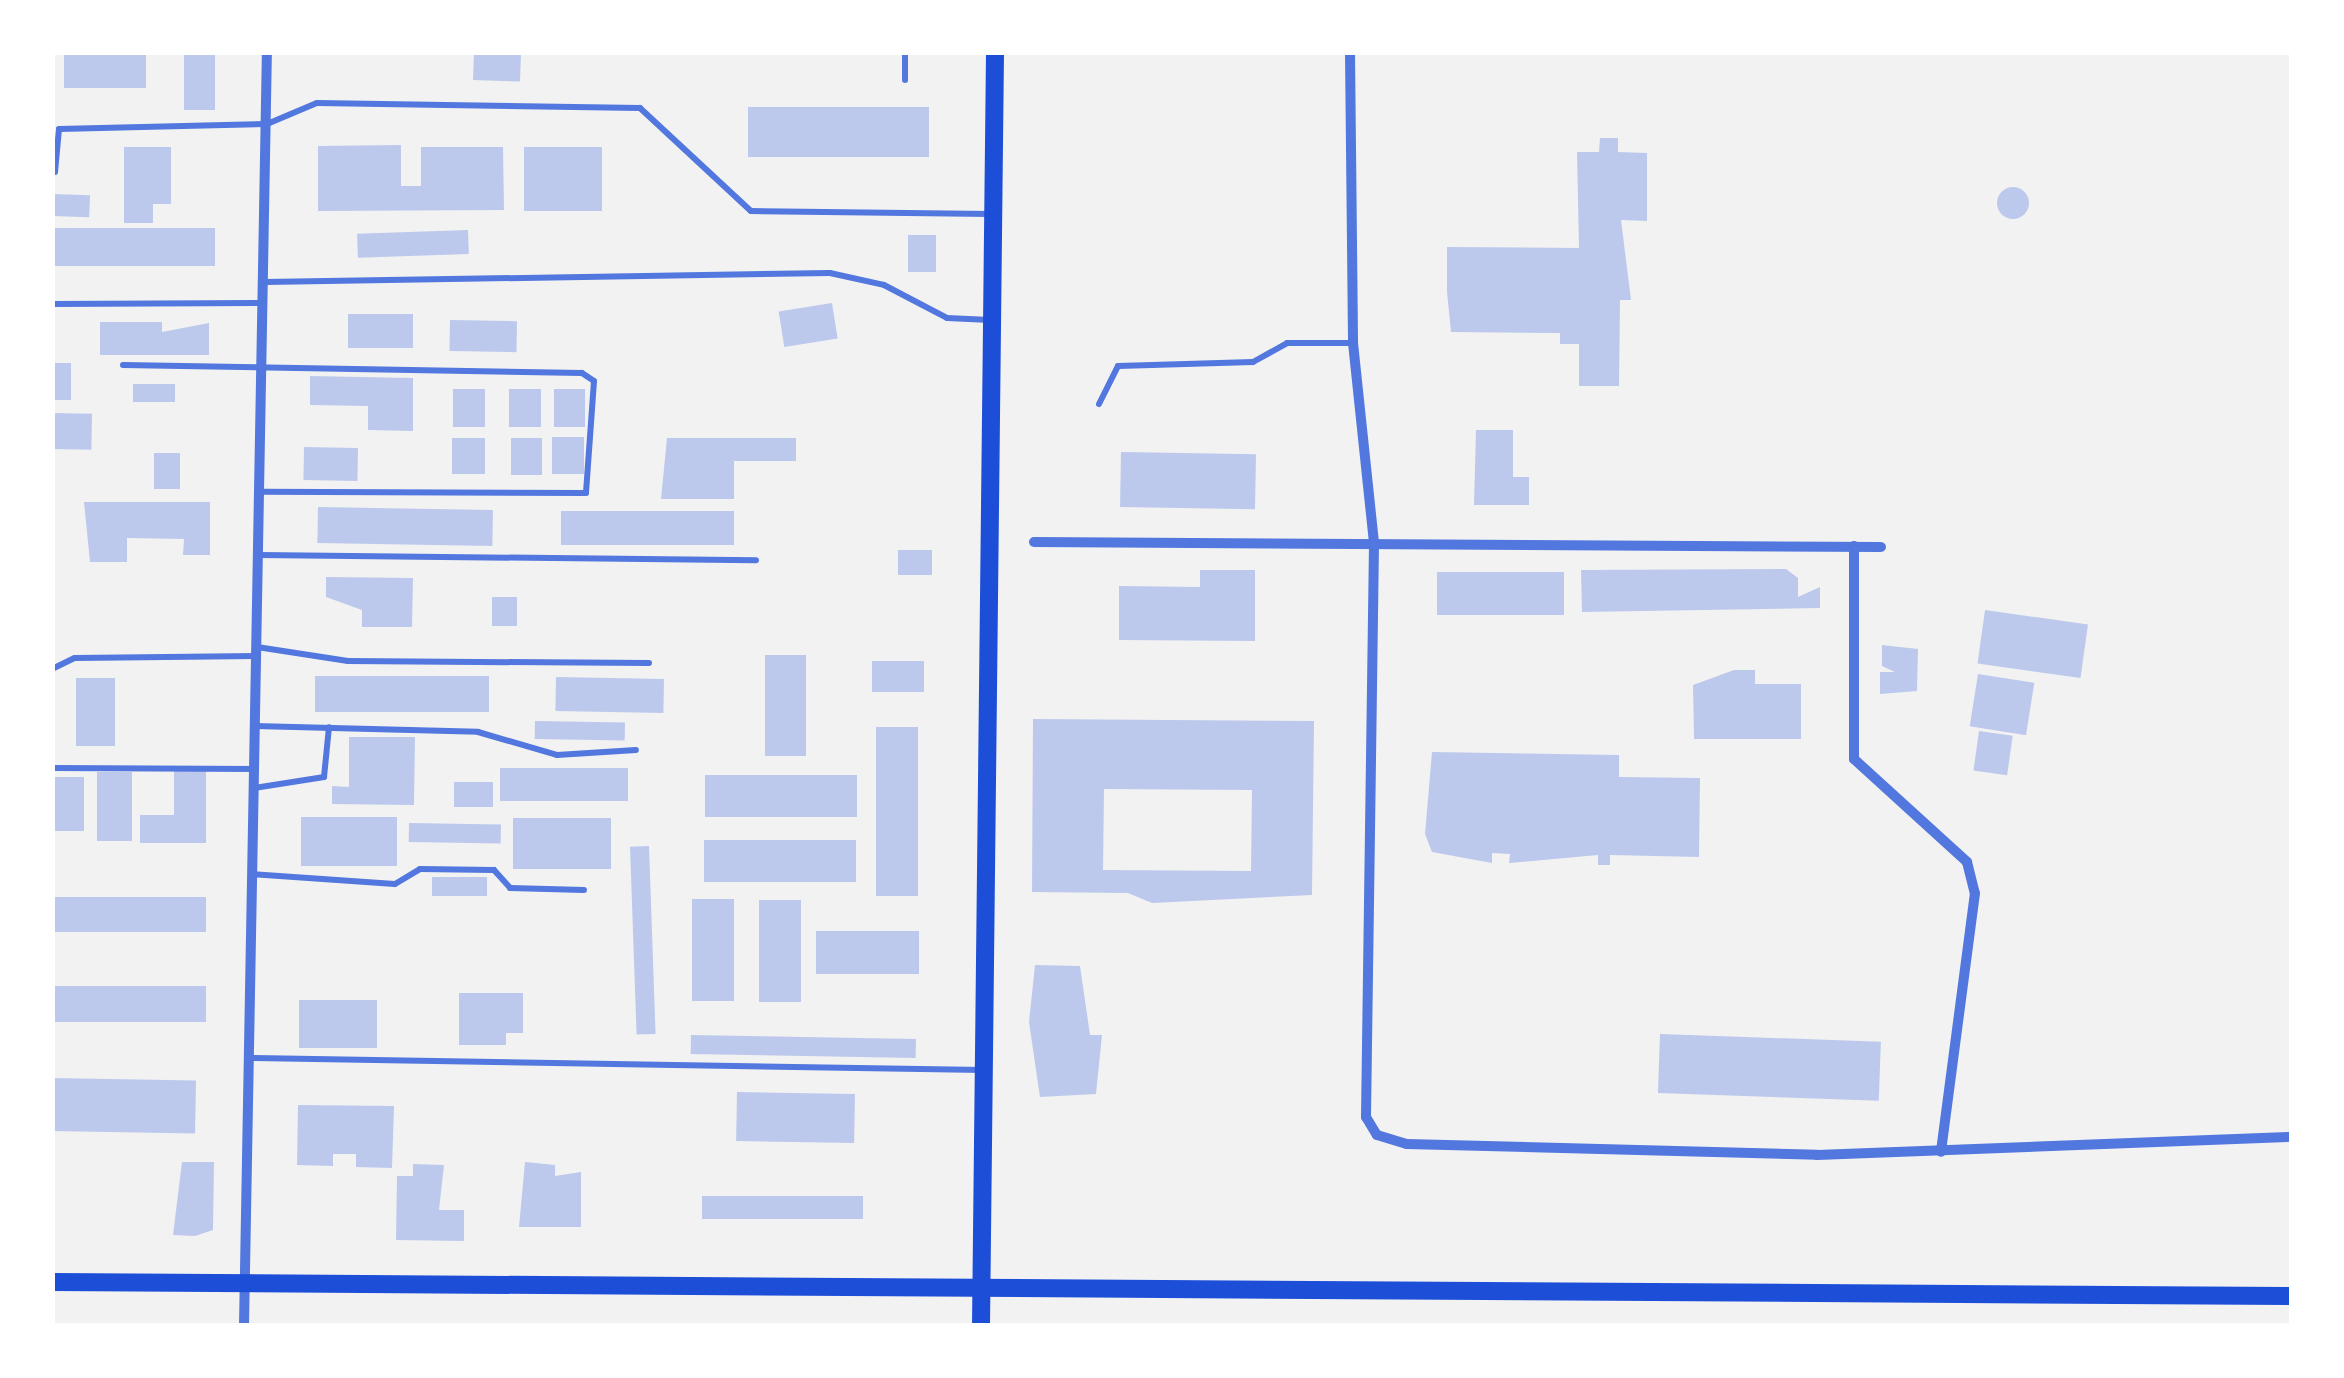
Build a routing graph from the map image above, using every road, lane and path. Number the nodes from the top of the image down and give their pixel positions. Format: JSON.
{"nodes":[{"id":1,"x":267,"y":52,"type":"edge"},
{"id":2,"x":905,"y":52,"type":"edge"},
{"id":3,"x":995,"y":52,"type":"edge"},
{"id":4,"x":1350,"y":52,"type":"edge"},
{"id":5,"x":904,"y":80,"type":"dead end"},
{"id":6,"x":268,"y":124,"type":"junction"},
{"id":7,"x":55,"y":172,"type":"dead end"},
{"id":8,"x":993,"y":214,"type":"junction"},
{"id":9,"x":264,"y":282,"type":"junction"},
{"id":10,"x":264,"y":302,"type":"junction"},
{"id":11,"x":52,"y":304,"type":"edge"},
{"id":12,"x":991,"y":320,"type":"junction"},
{"id":13,"x":1353,"y":343,"type":"junction"},
{"id":14,"x":123,"y":364,"type":"dead end"},
{"id":15,"x":262,"y":366,"type":"junction"},
{"id":16,"x":1099,"y":404,"type":"dead end"},
{"id":17,"x":260,"y":492,"type":"junction"},
{"id":18,"x":1034,"y":542,"type":"dead end"},
{"id":19,"x":1374,"y":544,"type":"junction"},
{"id":20,"x":1854,"y":546,"type":"junction"},
{"id":21,"x":1881,"y":547,"type":"dead end"},
{"id":22,"x":259,"y":555,"type":"junction"},
{"id":23,"x":756,"y":560,"type":"dead end"},
{"id":24,"x":257,"y":651,"type":"junction"},
{"id":25,"x":649,"y":663,"type":"dead end"},
{"id":26,"x":52,"y":669,"type":"edge"},
{"id":27,"x":255,"y":726,"type":"junction"},
{"id":28,"x":329,"y":727,"type":"junction"},
{"id":29,"x":636,"y":750,"type":"dead end"},
{"id":30,"x":52,"y":768,"type":"edge"},
{"id":31,"x":255,"y":769,"type":"junction"},
{"id":32,"x":254,"y":788,"type":"junction"},
{"id":33,"x":252,"y":874,"type":"junction"},
{"id":34,"x":584,"y":890,"type":"dead end"},
{"id":35,"x":250,"y":1058,"type":"junction"},
{"id":36,"x":984,"y":1070,"type":"junction"},
{"id":37,"x":2292,"y":1138,"type":"edge"},
{"id":38,"x":1941,"y":1152,"type":"junction"},
{"id":39,"x":52,"y":1282,"type":"edge"},
{"id":40,"x":244,"y":1286,"type":"junction"},
{"id":41,"x":981,"y":1294,"type":"junction"},
{"id":42,"x":2292,"y":1296,"type":"edge"},
{"id":43,"x":244,"y":1326,"type":"edge"},
{"id":44,"x":981,"y":1326,"type":"edge"}],
"edges":[{"from":1,"to":6,"type":"street"},
{"from":2,"to":5,"type":"lane"},
{"from":3,"to":8,"type":"main road"},
{"from":4,"to":13,"type":"street"},
{"from":6,"to":7,"type":"lane"},
{"from":6,"to":8,"type":"lane"},
{"from":6,"to":9,"type":"street"},
{"from":8,"to":12,"type":"main road"},
{"from":9,"to":10,"type":"street"},
{"from":9,"to":12,"type":"lane"},
{"from":10,"to":11,"type":"lane"},
{"from":10,"to":15,"type":"street"},
{"from":12,"to":36,"type":"main road"},
{"from":13,"to":16,"type":"lane"},
{"from":13,"to":19,"type":"street"},
{"from":14,"to":15,"type":"lane"},
{"from":15,"to":17,"type":"street"},
{"from":15,"to":17,"type":"lane"},
{"from":17,"to":22,"type":"street"},
{"from":18,"to":19,"type":"street"},
{"from":19,"to":20,"type":"street"},
{"from":19,"to":38,"type":"street"},
{"from":20,"to":21,"type":"street"},
{"from":20,"to":38,"type":"street"},
{"from":22,"to":23,"type":"lane"},
{"from":22,"to":24,"type":"street"},
{"from":24,"to":25,"type":"lane"},
{"from":24,"to":26,"type":"lane"},
{"from":24,"to":27,"type":"street"},
{"from":27,"to":28,"type":"lane"},
{"from":27,"to":31,"type":"street"},
{"from":28,"to":29,"type":"lane"},
{"from":28,"to":32,"type":"lane"},
{"from":30,"to":31,"type":"lane"},
{"from":31,"to":32,"type":"street"},
{"from":32,"to":33,"type":"street"},
{"from":33,"to":34,"type":"lane"},
{"from":33,"to":35,"type":"street"},
{"from":35,"to":36,"type":"lane"},
{"from":35,"to":40,"type":"street"},
{"from":36,"to":41,"type":"main road"},
{"from":37,"to":38,"type":"street"},
{"from":39,"to":40,"type":"main road"},
{"from":40,"to":41,"type":"main road"},
{"from":40,"to":43,"type":"street"},
{"from":41,"to":42,"type":"main road"},
{"from":41,"to":44,"type":"main road"}]}
